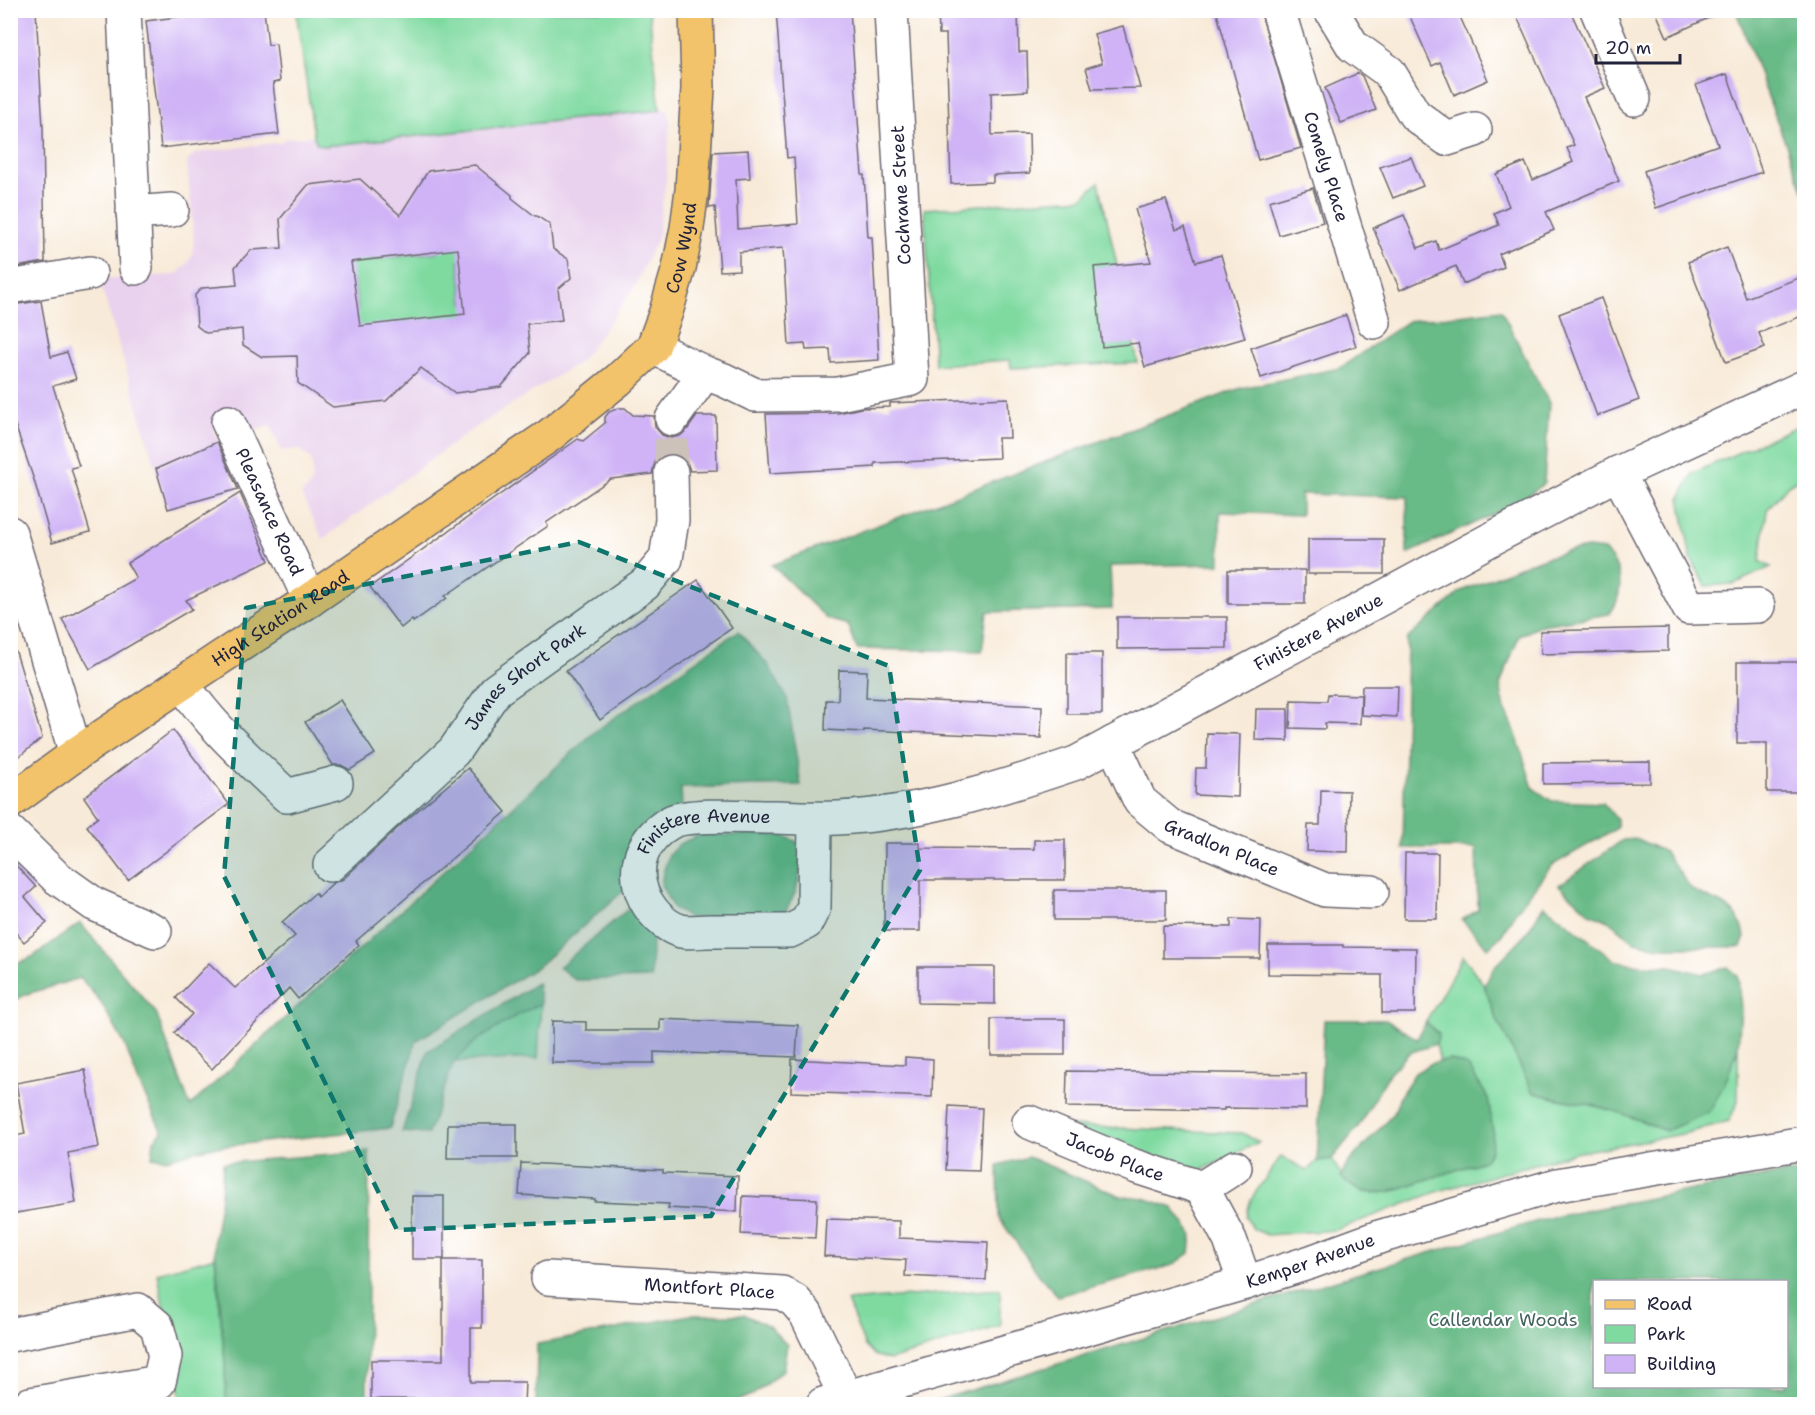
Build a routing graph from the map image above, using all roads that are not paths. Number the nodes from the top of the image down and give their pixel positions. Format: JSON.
{"nodes":[{"id":1,"x":124,"y":10,"type":"edge"},
{"id":2,"x":696,"y":10,"type":"edge"},
{"id":3,"x":891,"y":10,"type":"edge"},
{"id":4,"x":1278,"y":10,"type":"edge"},
{"id":5,"x":1331,"y":10,"type":"edge"},
{"id":6,"x":1597,"y":10,"type":"edge"},
{"id":7,"x":1634,"y":99,"type":"dead end"},
{"id":8,"x":1475,"y":130,"type":"dead end"},
{"id":9,"x":172,"y":210,"type":"dead end"},
{"id":10,"x":133,"y":213,"type":"junction"},
{"id":11,"x":136,"y":268,"type":"dead end"},
{"id":12,"x":90,"y":273,"type":"dead end"},
{"id":13,"x":10,"y":287,"type":"edge"},
{"id":14,"x":1374,"y":322,"type":"dead end"},
{"id":15,"x":653,"y":347,"type":"junction"},
{"id":16,"x":705,"y":373,"type":"junction"},
{"id":17,"x":1804,"y":387,"type":"edge"},
{"id":18,"x":672,"y":419,"type":"tunnel mouth"},
{"id":19,"x":228,"y":422,"type":"dead end"},
{"id":20,"x":550,"y":435,"type":"joint"},
{"id":21,"x":671,"y":472,"type":"tunnel mouth"},
{"id":22,"x":1618,"y":473,"type":"junction"},
{"id":23,"x":10,"y":533,"type":"edge"},
{"id":24,"x":310,"y":600,"type":"junction"},
{"id":25,"x":1758,"y":606,"type":"dead end"},
{"id":26,"x":182,"y":683,"type":"junction"},
{"id":27,"x":1113,"y":743,"type":"junction"},
{"id":28,"x":76,"y":754,"type":"junction"},
{"id":29,"x":336,"y":783,"type":"dead end"},
{"id":30,"x":10,"y":802,"type":"edge"},
{"id":31,"x":815,"y":818,"type":"junction"},
{"id":32,"x":10,"y":832,"type":"edge"},
{"id":33,"x":330,"y":865,"type":"dead end"},
{"id":34,"x":1372,"y":892,"type":"dead end"},
{"id":35,"x":154,"y":931,"type":"dead end"},
{"id":36,"x":1029,"y":1122,"type":"dead end"},
{"id":37,"x":1804,"y":1143,"type":"edge"},
{"id":38,"x":1234,"y":1167,"type":"dead end"},
{"id":39,"x":1202,"y":1188,"type":"junction"},
{"id":40,"x":549,"y":1278,"type":"dead end"},
{"id":41,"x":1245,"y":1283,"type":"junction"},
{"id":42,"x":10,"y":1335,"type":"edge"},
{"id":43,"x":835,"y":1401,"type":"edge"},
{"id":44,"x":30,"y":1404,"type":"edge"}],
"edges":[{"from":1,"to":10,"type":"street"},
{"from":2,"to":15,"type":"main road","name":"Cow Wynd"},
{"from":3,"to":16,"type":"street","name":"Cochrane Street"},
{"from":4,"to":14,"type":"street","name":"Comely Place"},
{"from":5,"to":8,"type":"street"},
{"from":6,"to":7,"type":"street"},
{"from":9,"to":10,"type":"street"},
{"from":10,"to":11,"type":"street"},
{"from":12,"to":13,"type":"street"},
{"from":15,"to":16,"type":"street"},
{"from":15,"to":20,"type":"main road","name":"Cow Wynd"},
{"from":16,"to":18,"type":"street"},
{"from":17,"to":22,"type":"street","name":"Finistere Avenue"},
{"from":19,"to":24,"type":"street","name":"Pleasance Road"},
{"from":20,"to":24,"type":"main road","name":"High Station Road"},
{"from":21,"to":33,"type":"street","name":"James Short Park"},
{"from":22,"to":25,"type":"street"},
{"from":22,"to":27,"type":"street","name":"Finistere Avenue"},
{"from":23,"to":28,"type":"street"},
{"from":24,"to":26,"type":"main road","name":"High Station Road"},
{"from":26,"to":28,"type":"main road","name":"High Station Road"},
{"from":26,"to":29,"type":"street"},
{"from":27,"to":31,"type":"street","name":"Finistere Avenue"},
{"from":27,"to":34,"type":"street","name":"Gradlon Place"},
{"from":28,"to":30,"type":"main road","name":"High Station Road"},
{"from":31,"to":31,"type":"street","name":"Finistere Avenue"},
{"from":32,"to":35,"type":"street"},
{"from":36,"to":39,"type":"street","name":"Jacob Place"},
{"from":37,"to":41,"type":"street","name":"Kemper Avenue"},
{"from":38,"to":39,"type":"street"},
{"from":39,"to":41,"type":"street"},
{"from":40,"to":43,"type":"street","name":"Montfort Place"},
{"from":41,"to":43,"type":"street","name":"Kemper Avenue"},
{"from":42,"to":44,"type":"street"}]}
